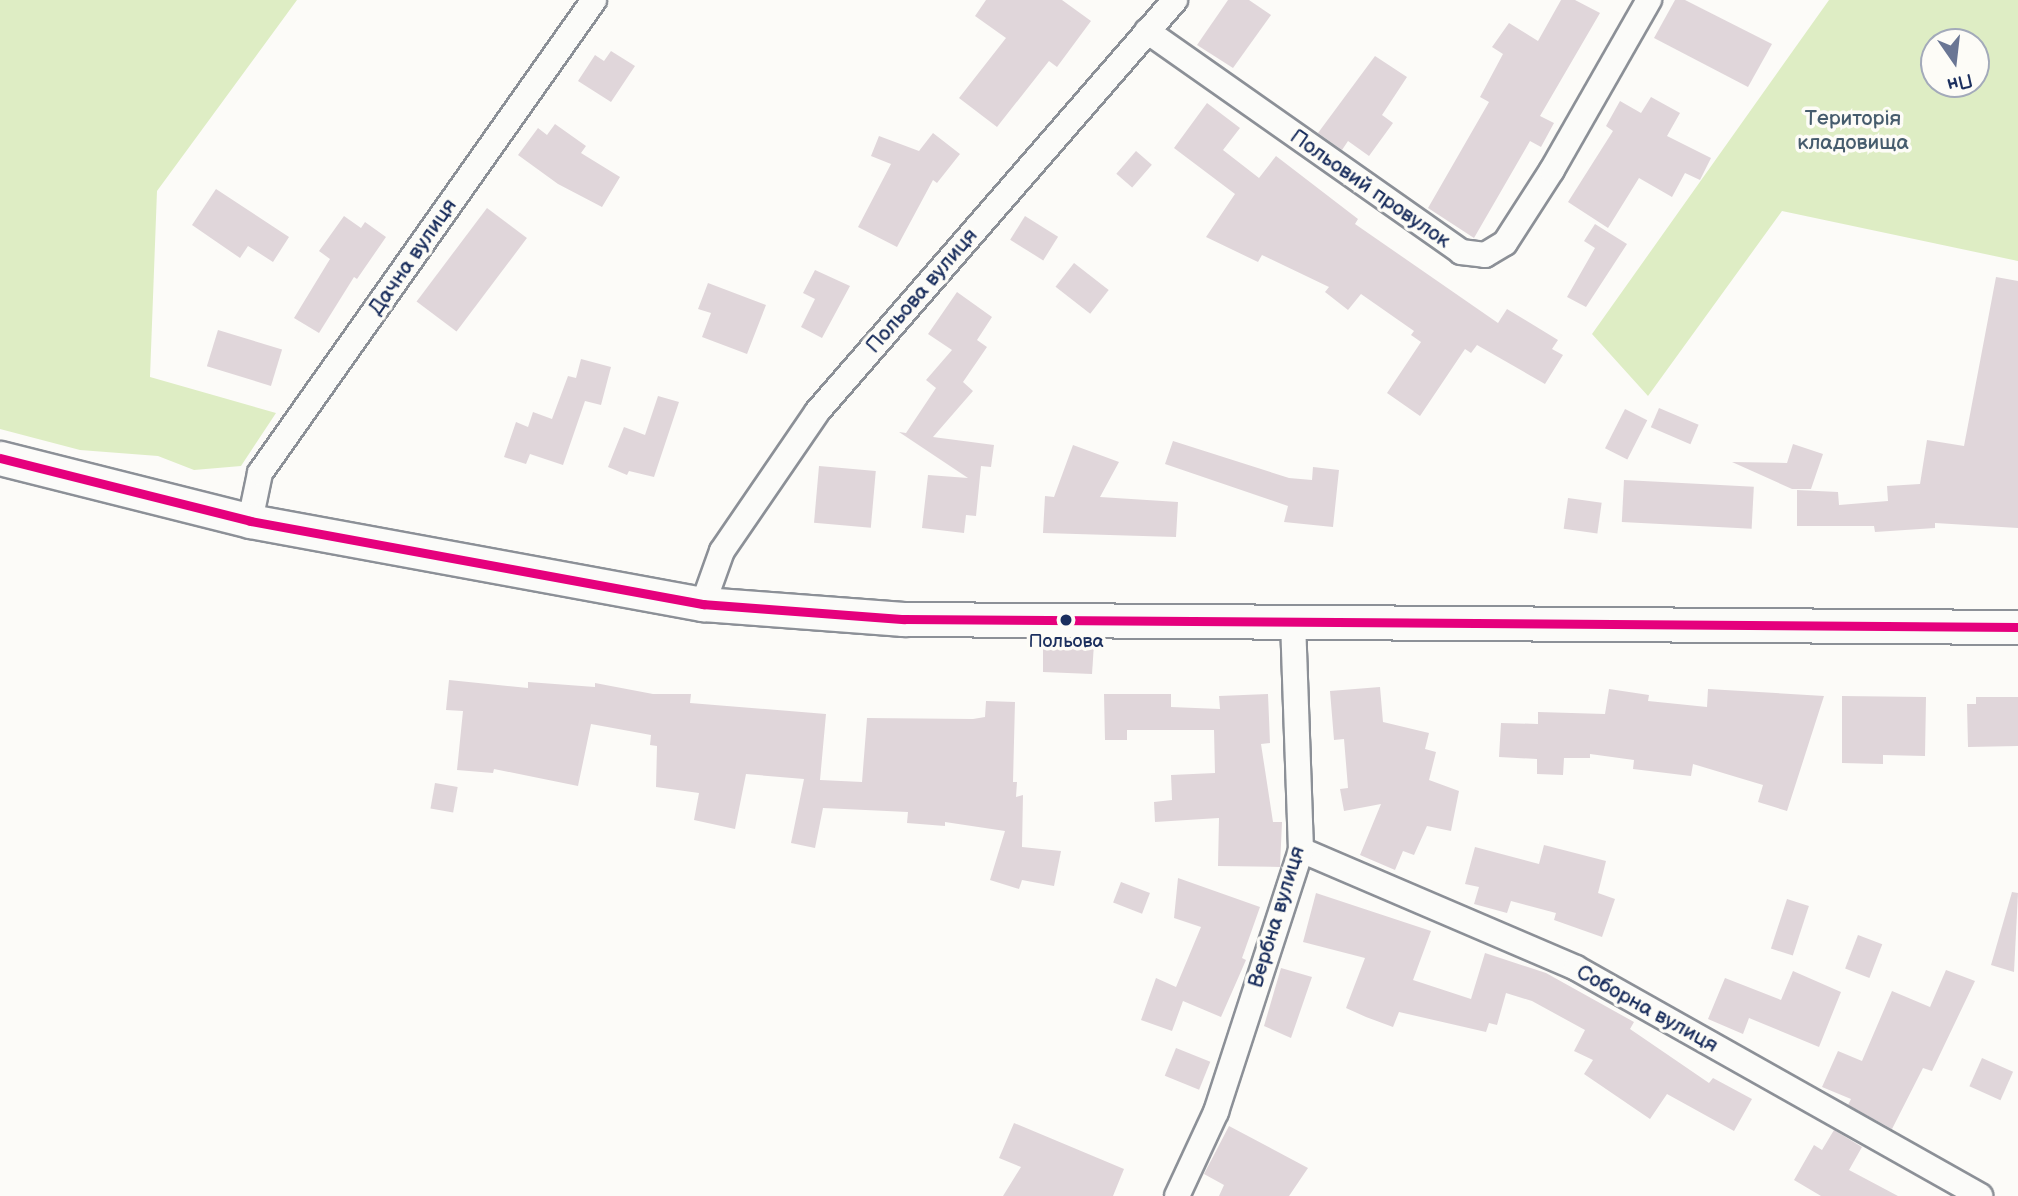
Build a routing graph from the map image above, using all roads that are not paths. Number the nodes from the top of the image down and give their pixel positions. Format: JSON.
{"nodes":[{"id":1,"x":594,"y":0,"type":"edge"},
{"id":2,"x":1175,"y":0,"type":"edge"},
{"id":3,"x":1649,"y":0,"type":"edge"},
{"id":4,"x":1147,"y":31,"type":"junction"},
{"id":5,"x":0,"y":458,"type":"edge"},
{"id":6,"x":250,"y":521,"type":"junction"},
{"id":7,"x":703,"y":604,"type":"junction"},
{"id":8,"x":1293,"y":623,"type":"junction"},
{"id":9,"x":2018,"y":627,"type":"edge"},
{"id":10,"x":1301,"y":850,"type":"junction"},
{"id":11,"x":1177,"y":1196,"type":"edge"},
{"id":12,"x":1980,"y":1196,"type":"edge"}],
"edges":[{"from":1,"to":6,"type":"street","name":"Дачна вулиця"},
{"from":2,"to":4,"type":"street","name":"Польова вулиця"},
{"from":3,"to":4,"type":"street","name":"Польовий провулок"},
{"from":4,"to":7,"type":"street","name":"Польова вулиця"},
{"from":5,"to":6,"type":"street"},
{"from":6,"to":7,"type":"street"},
{"from":7,"to":8,"type":"street"},
{"from":8,"to":9,"type":"street"},
{"from":8,"to":10,"type":"street","name":"Вербна вулиця"},
{"from":10,"to":11,"type":"street","name":"Вербна вулиця"},
{"from":10,"to":12,"type":"street","name":"Соборна вулиця"}]}
